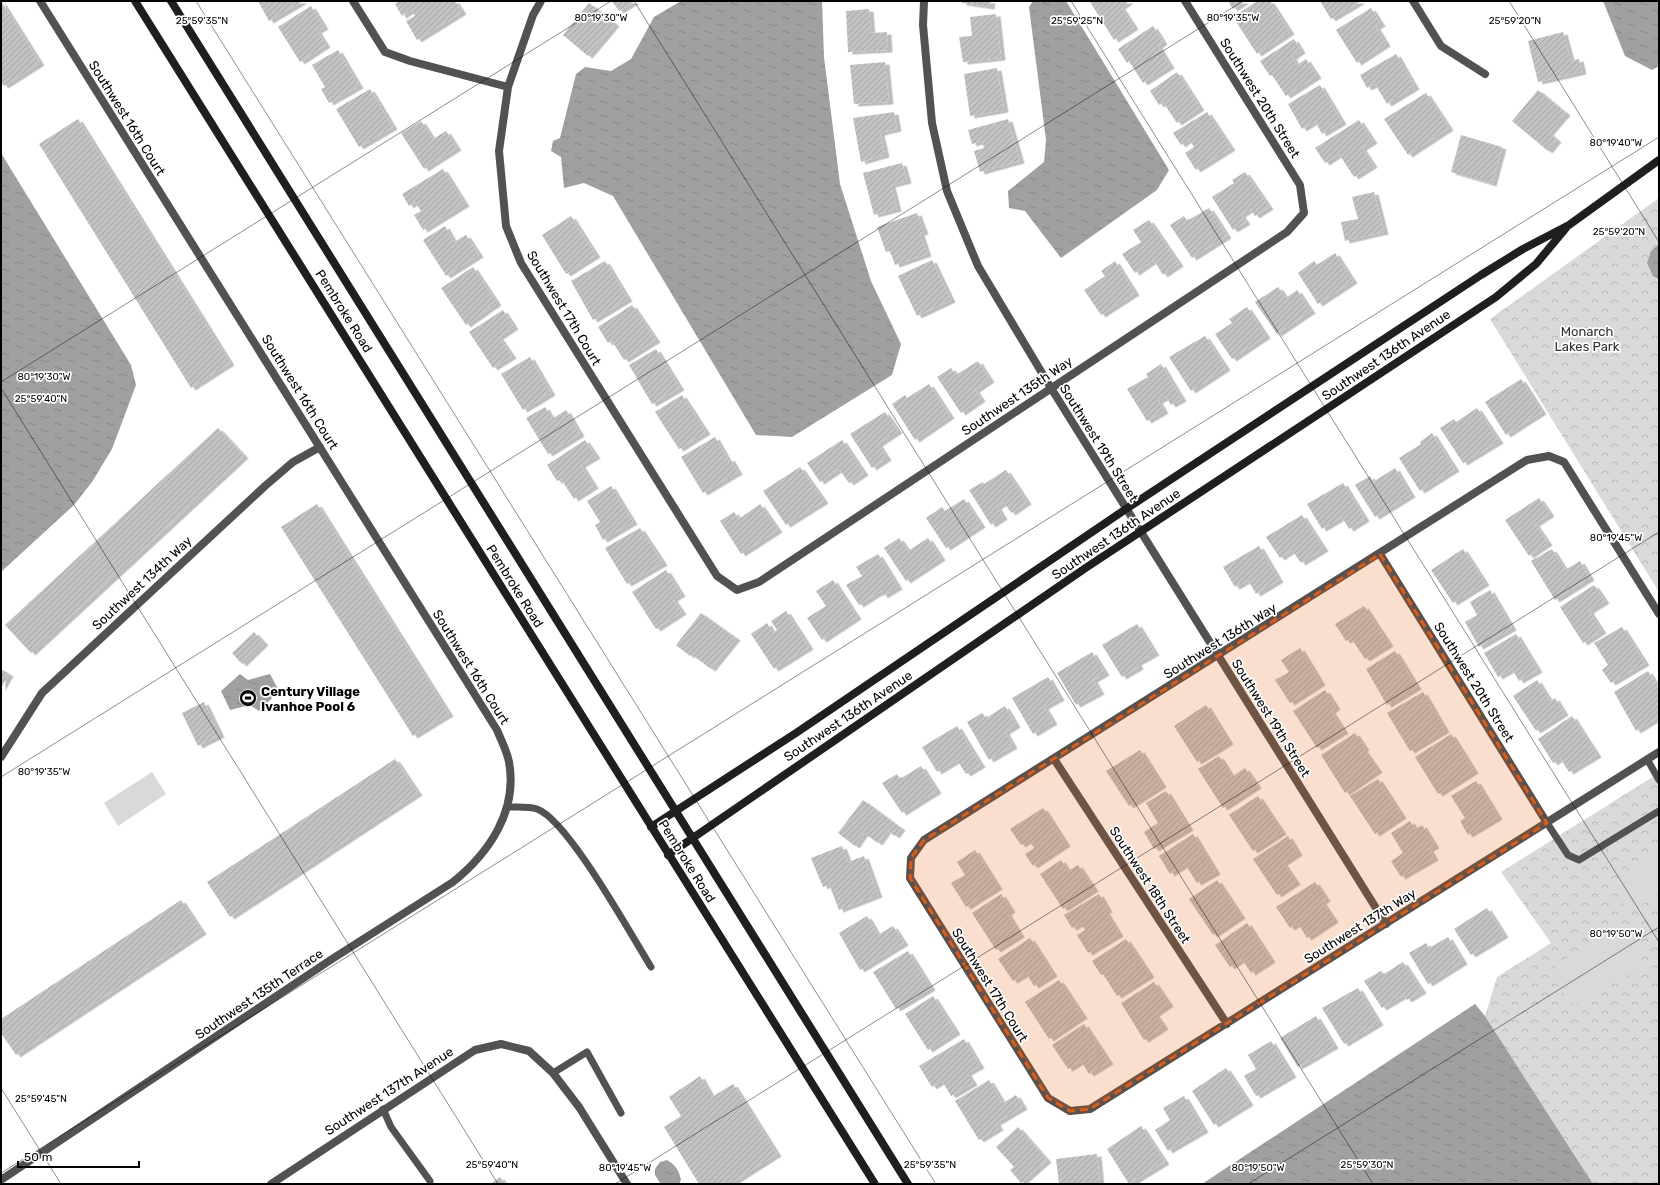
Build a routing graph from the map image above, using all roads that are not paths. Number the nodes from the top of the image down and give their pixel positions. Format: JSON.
{"nodes":[{"id":1,"x":40,"y":1,"type":"edge"},
{"id":2,"x":136,"y":1,"type":"edge"},
{"id":3,"x":170,"y":1,"type":"edge"},
{"id":4,"x":353,"y":1,"type":"edge"},
{"id":5,"x":542,"y":1,"type":"edge"},
{"id":6,"x":924,"y":1,"type":"edge"},
{"id":7,"x":1185,"y":1,"type":"edge"},
{"id":8,"x":1413,"y":1,"type":"edge"},
{"id":9,"x":1485,"y":74,"type":"dead end"},
{"id":10,"x":508,"y":87,"type":"junction"},
{"id":11,"x":1659,"y":160,"type":"edge"},
{"id":12,"x":1304,"y":213,"type":"joint"},
{"id":13,"x":1569,"y":225,"type":"junction"},
{"id":14,"x":1051,"y":388,"type":"junction"},
{"id":15,"x":320,"y":447,"type":"junction"},
{"id":16,"x":1126,"y":509,"type":"junction"},
{"id":17,"x":1141,"y":532,"type":"junction"},
{"id":18,"x":1380,"y":554,"type":"junction"},
{"id":19,"x":737,"y":590,"type":"joint"},
{"id":20,"x":1659,"y":614,"type":"edge"},
{"id":21,"x":1218,"y":656,"type":"junction"},
{"id":22,"x":1659,"y":752,"type":"edge"},
{"id":23,"x":1,"y":757,"type":"edge"},
{"id":24,"x":1054,"y":759,"type":"junction"},
{"id":25,"x":1647,"y":759,"type":"junction"},
{"id":26,"x":1659,"y":780,"type":"edge"},
{"id":27,"x":507,"y":807,"type":"junction"},
{"id":28,"x":676,"y":811,"type":"junction"},
{"id":29,"x":1659,"y":812,"type":"edge"},
{"id":30,"x":1547,"y":823,"type":"junction"},
{"id":31,"x":651,"y":828,"type":"junction"},
{"id":32,"x":694,"y":838,"type":"junction"},
{"id":33,"x":668,"y":855,"type":"junction"},
{"id":34,"x":911,"y":858,"type":"joint"},
{"id":35,"x":1386,"y":924,"type":"junction"},
{"id":36,"x":651,"y":967,"type":"dead end"},
{"id":37,"x":1227,"y":1024,"type":"junction"},
{"id":38,"x":553,"y":1073,"type":"junction"},
{"id":39,"x":383,"y":1109,"type":"junction"},
{"id":40,"x":1070,"y":1111,"type":"joint"},
{"id":41,"x":621,"y":1113,"type":"dead end"},
{"id":42,"x":1,"y":1180,"type":"edge"},
{"id":43,"x":430,"y":1181,"type":"dead end"},
{"id":44,"x":271,"y":1184,"type":"edge"},
{"id":45,"x":627,"y":1184,"type":"edge"},
{"id":46,"x":875,"y":1184,"type":"edge"},
{"id":47,"x":908,"y":1184,"type":"edge"}],
"edges":[{"from":1,"to":15,"type":"street","name":"Southwest 16th Court"},
{"from":2,"to":31,"type":"main road","name":"Pembroke Road"},
{"from":3,"to":28,"type":"main road","name":"Pembroke Road"},
{"from":4,"to":10,"type":"street"},
{"from":5,"to":10,"type":"street","name":"Southwest 17th Court"},
{"from":6,"to":14,"type":"street","name":"Southwest 19th Street"},
{"from":7,"to":12,"type":"street","name":"Southwest 20th Street"},
{"from":8,"to":9,"type":"street"},
{"from":10,"to":19,"type":"street","name":"Southwest 17th Court"},
{"from":11,"to":13,"type":"main road","name":"Southwest 136th Avenue"},
{"from":12,"to":14,"type":"street","name":"Southwest 135th Way"},
{"from":13,"to":16,"type":"main road","name":"Southwest 136th Avenue"},
{"from":13,"to":17,"type":"main road","name":"Southwest 136th Avenue"},
{"from":14,"to":16,"type":"street","name":"Southwest 19th Street"},
{"from":14,"to":19,"type":"street","name":"Southwest 135th Way"},
{"from":15,"to":23,"type":"street","name":"Southwest 134th Way"},
{"from":15,"to":27,"type":"street","name":"Southwest 16th Court"},
{"from":16,"to":17,"type":"street","name":"Southwest 19th Street"},
{"from":16,"to":28,"type":"main road","name":"Southwest 136th Avenue"},
{"from":17,"to":21,"type":"street","name":"Southwest 19th Street"},
{"from":17,"to":32,"type":"main road","name":"Southwest 136th Avenue"},
{"from":18,"to":20,"type":"street","name":"Southwest 136th Way"},
{"from":18,"to":21,"type":"street","name":"Southwest 136th Way"},
{"from":18,"to":30,"type":"street","name":"Southwest 20th Street"},
{"from":21,"to":24,"type":"street","name":"Southwest 136th Way"},
{"from":21,"to":35,"type":"street","name":"Southwest 19th Street"},
{"from":22,"to":25,"type":"street","name":"Southwest 137th Way"},
{"from":24,"to":34,"type":"street","name":"Southwest 136th Way"},
{"from":24,"to":37,"type":"street","name":"Southwest 18th Street"},
{"from":25,"to":26,"type":"lane"},
{"from":25,"to":30,"type":"street","name":"Southwest 137th Way"},
{"from":27,"to":36,"type":"lane"},
{"from":27,"to":42,"type":"street","name":"Southwest 135th Terrace"},
{"from":28,"to":31,"type":"main road","name":"Southwest 136th Avenue"},
{"from":28,"to":32,"type":"main road","name":"Pembroke Road"},
{"from":29,"to":30,"type":"lane"},
{"from":30,"to":35,"type":"street","name":"Southwest 137th Way"},
{"from":31,"to":33,"type":"main road","name":"Pembroke Road"},
{"from":32,"to":33,"type":"main road","name":"Southwest 136th Avenue"},
{"from":32,"to":47,"type":"main road","name":"Pembroke Road"},
{"from":33,"to":46,"type":"main road","name":"Pembroke Road"},
{"from":34,"to":40,"type":"street","name":"Southwest 17th Court"},
{"from":35,"to":37,"type":"street","name":"Southwest 137th Way"},
{"from":37,"to":40,"type":"street","name":"Southwest 137th Way"},
{"from":38,"to":39,"type":"street","name":"Southwest 137th Avenue"},
{"from":38,"to":41,"type":"lane"},
{"from":38,"to":45,"type":"street"},
{"from":39,"to":43,"type":"lane"},
{"from":39,"to":44,"type":"street","name":"Southwest 137th Avenue"}]}
